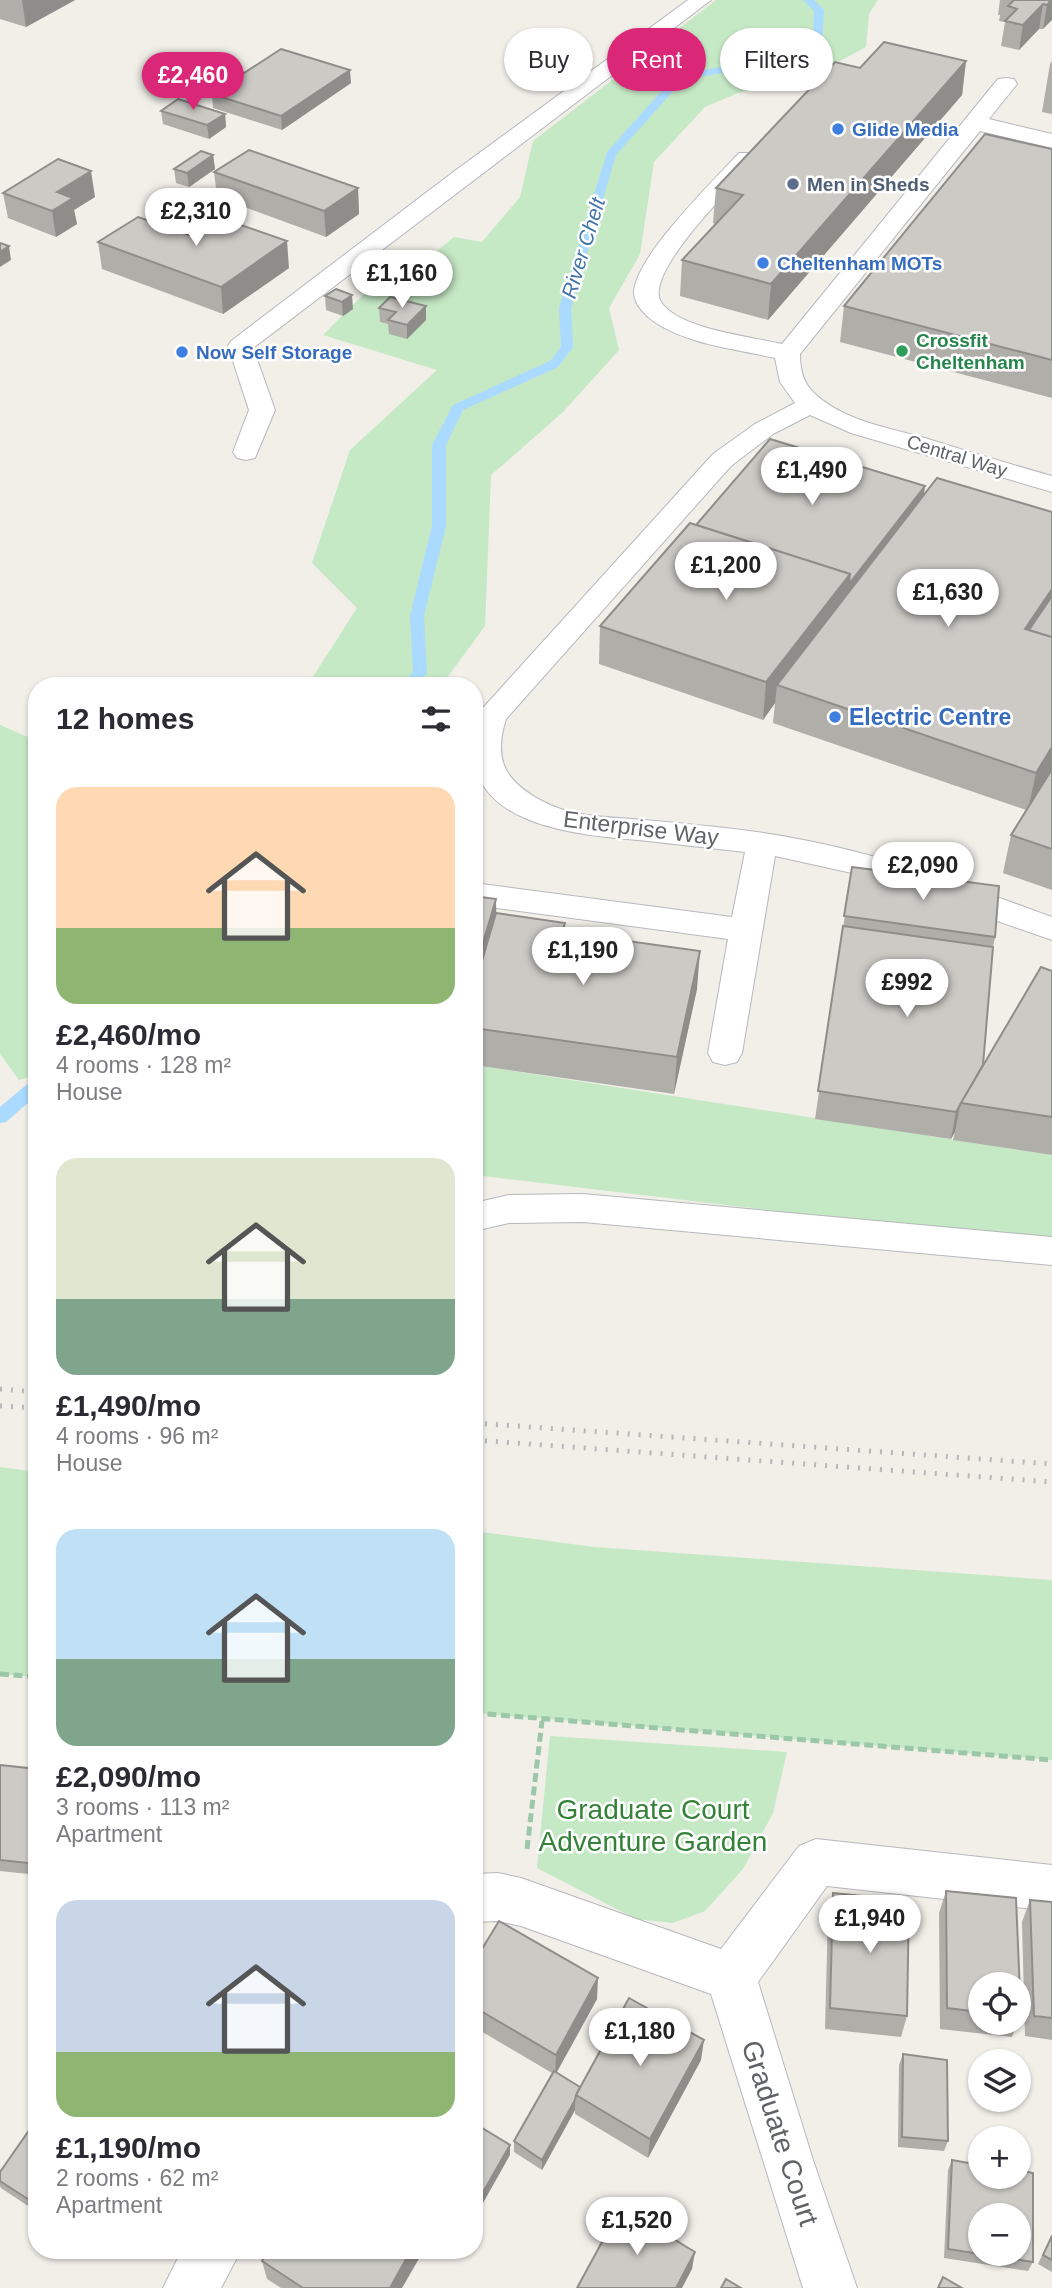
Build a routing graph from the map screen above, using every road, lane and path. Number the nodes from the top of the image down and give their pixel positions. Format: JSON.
{"nodes":[{"id":1,"x":701,"y":0,"type":"edge"},
{"id":2,"x":1006,"y":84,"type":"dead end"},
{"id":3,"x":976,"y":124,"type":"junction"},
{"id":4,"x":1052,"y":141,"type":"edge"},
{"id":5,"x":758,"y":146,"type":"edge"},
{"id":6,"x":788,"y":353,"type":"junction"},
{"id":7,"x":812,"y":404,"type":"junction"},
{"id":8,"x":246,"y":452,"type":"dead end"},
{"id":9,"x":1052,"y":484,"type":"edge"},
{"id":10,"x":483,"y":782,"type":"edge"},
{"id":11,"x":762,"y":843,"type":"junction"},
{"id":12,"x":483,"y":895,"type":"edge"},
{"id":13,"x":1052,"y":929,"type":"edge"},
{"id":14,"x":746,"y":930,"type":"junction"},
{"id":15,"x":725,"y":1053,"type":"dead end"},
{"id":16,"x":483,"y":1215,"type":"edge"},
{"id":17,"x":1052,"y":1251,"type":"edge"},
{"id":18,"x":0,"y":1674,"type":"edge"},
{"id":19,"x":28,"y":1676,"type":"edge"},
{"id":20,"x":483,"y":1714,"type":"edge"},
{"id":21,"x":542,"y":1721,"type":"dead end"},
{"id":22,"x":1052,"y":1760,"type":"edge"},
{"id":23,"x":1052,"y":1888,"type":"edge"},
{"id":24,"x":498,"y":1900,"type":"edge"},
{"id":25,"x":731,"y":1977,"type":"junction"},
{"id":26,"x":208,"y":2259,"type":"edge"},
{"id":27,"x":190,"y":2288,"type":"edge"},
{"id":28,"x":830,"y":2288,"type":"edge"}],
"edges":[{"from":1,"to":8,"type":"lane"},
{"from":2,"to":3,"type":"lane"},
{"from":3,"to":4,"type":"lane"},
{"from":3,"to":6,"type":"lane"},
{"from":5,"to":6,"type":"lane"},
{"from":6,"to":7,"type":"lane","name":"Central Way"},
{"from":7,"to":9,"type":"lane","name":"Central Way"},
{"from":7,"to":10,"type":"lane","name":"Enterprise Way"},
{"from":10,"to":11,"type":"lane","name":"Enterprise Way"},
{"from":11,"to":13,"type":"lane","name":"Enterprise Way"},
{"from":11,"to":14,"type":"lane"},
{"from":12,"to":14,"type":"lane"},
{"from":14,"to":15,"type":"lane"},
{"from":16,"to":17,"type":"lane"},
{"from":18,"to":19,"type":"path"},
{"from":20,"to":22,"type":"path"},
{"from":21,"to":24,"type":"path"},
{"from":23,"to":25,"type":"street"},
{"from":24,"to":25,"type":"street"},
{"from":25,"to":28,"type":"street","name":"Graduate Court"},
{"from":26,"to":27,"type":"street"}]}
